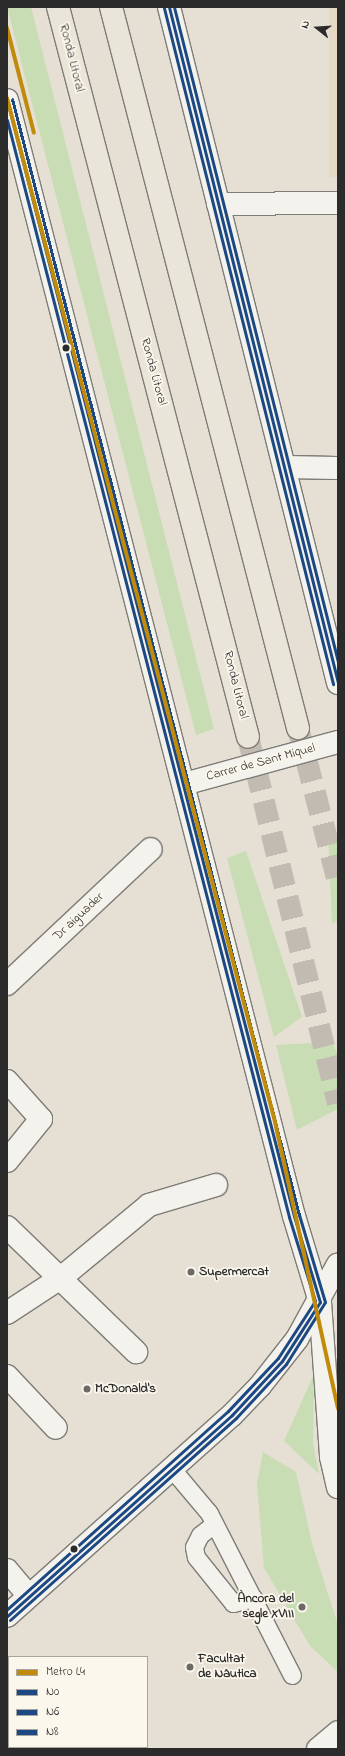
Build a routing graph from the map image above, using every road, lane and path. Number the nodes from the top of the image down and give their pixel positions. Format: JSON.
{"nodes":[{"id":1,"x":58,"y":7,"type":"edge"},
{"id":2,"x":111,"y":7,"type":"edge"},
{"id":3,"x":169,"y":7,"type":"edge"},
{"id":4,"x":7,"y":100,"type":"edge"},
{"id":5,"x":338,"y":203,"type":"edge"},
{"id":6,"x":218,"y":204,"type":"junction"},
{"id":7,"x":284,"y":467,"type":"junction"},
{"id":8,"x":338,"y":468,"type":"edge"},
{"id":9,"x":338,"y":682,"type":"edge"},
{"id":10,"x":298,"y":728,"type":"tunnel mouth"},
{"id":11,"x":248,"y":737,"type":"tunnel mouth"},
{"id":12,"x":338,"y":742,"type":"edge"},
{"id":13,"x":184,"y":784,"type":"junction"},
{"id":14,"x":151,"y":849,"type":"dead end"},
{"id":15,"x":7,"y":984,"type":"edge"},
{"id":16,"x":7,"y":1081,"type":"edge"},
{"id":17,"x":7,"y":1161,"type":"edge"},
{"id":18,"x":216,"y":1185,"type":"dead end"},
{"id":19,"x":7,"y":1227,"type":"edge"},
{"id":20,"x":338,"y":1264,"type":"edge"},
{"id":21,"x":62,"y":1277,"type":"junction"},
{"id":22,"x":320,"y":1302,"type":"junction"},
{"id":23,"x":7,"y":1313,"type":"edge"},
{"id":24,"x":136,"y":1352,"type":"dead end"},
{"id":25,"x":7,"y":1376,"type":"edge"},
{"id":26,"x":56,"y":1428,"type":"dead end"},
{"id":27,"x":172,"y":1469,"type":"junction"},
{"id":28,"x":338,"y":1487,"type":"edge"},
{"id":29,"x":214,"y":1524,"type":"junction"},
{"id":30,"x":7,"y":1570,"type":"edge"},
{"id":31,"x":29,"y":1596,"type":"junction"},
{"id":32,"x":253,"y":1598,"type":"junction"},
{"id":33,"x":7,"y":1616,"type":"edge"},
{"id":34,"x":292,"y":1675,"type":"dead end"},
{"id":35,"x":338,"y":1732,"type":"edge"},
{"id":36,"x":318,"y":1749,"type":"edge"}],
"edges":[{"from":1,"to":11,"type":"highway","name":"Ronda Litoral"},
{"from":2,"to":10,"type":"highway"},
{"from":3,"to":6,"type":"main road"},
{"from":4,"to":13,"type":"main road"},
{"from":5,"to":6,"type":"main road"},
{"from":6,"to":7,"type":"main road"},
{"from":7,"to":8,"type":"main road"},
{"from":7,"to":9,"type":"main road"},
{"from":12,"to":13,"type":"main road","name":"Carrer de Sant Miquel"},
{"from":13,"to":22,"type":"main road"},
{"from":14,"to":15,"type":"main road","name":"Dr aiguader"},
{"from":16,"to":17,"type":"main road"},
{"from":18,"to":21,"type":"main road"},
{"from":19,"to":21,"type":"main road"},
{"from":20,"to":22,"type":"main road"},
{"from":21,"to":23,"type":"main road"},
{"from":21,"to":24,"type":"main road"},
{"from":22,"to":27,"type":"main road"},
{"from":22,"to":28,"type":"main road"},
{"from":25,"to":26,"type":"main road"},
{"from":27,"to":29,"type":"lane"},
{"from":27,"to":31,"type":"main road"},
{"from":29,"to":32,"type":"lane"},
{"from":29,"to":32,"type":"lane"},
{"from":30,"to":31,"type":"main road"},
{"from":31,"to":33,"type":"main road"},
{"from":32,"to":34,"type":"lane"},
{"from":35,"to":36,"type":"main road"}]}
